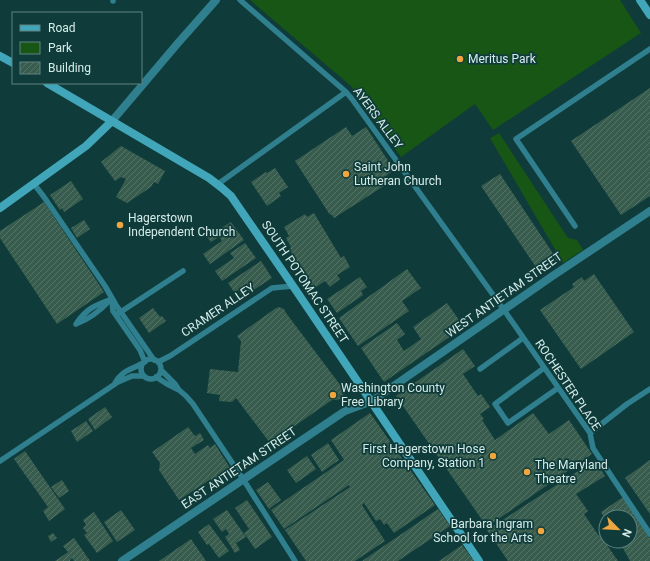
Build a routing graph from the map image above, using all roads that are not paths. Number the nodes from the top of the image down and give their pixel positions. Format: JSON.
{"nodes":[{"id":1,"x":216,"y":0,"type":"edge"},
{"id":2,"x":240,"y":0,"type":"edge"},
{"id":3,"x":640,"y":0,"type":"edge"},
{"id":4,"x":650,"y":15,"type":"edge"},
{"id":5,"x":650,"y":49,"type":"edge"},
{"id":6,"x":0,"y":56,"type":"edge"},
{"id":7,"x":12,"y":62,"type":"edge"},
{"id":8,"x":49,"y":84,"type":"edge"},
{"id":9,"x":346,"y":92,"type":"junction"},
{"id":10,"x":112,"y":121,"type":"junction"},
{"id":11,"x":34,"y":184,"type":"junction"},
{"id":12,"x":218,"y":184,"type":"junction"},
{"id":13,"x":0,"y":208,"type":"edge"},
{"id":14,"x":650,"y":212,"type":"edge"},
{"id":15,"x":576,"y":226,"type":"dead end"},
{"id":16,"x":183,"y":271,"type":"dead end"},
{"id":17,"x":294,"y":286,"type":"junction"},
{"id":18,"x":112,"y":299,"type":"junction"},
{"id":19,"x":504,"y":310,"type":"junction"},
{"id":20,"x":118,"y":313,"type":"junction"},
{"id":21,"x":523,"y":338,"type":"junction"},
{"id":22,"x":156,"y":361,"type":"junction"},
{"id":23,"x":144,"y":363,"type":"junction"},
{"id":24,"x":480,"y":368,"type":"dead end"},
{"id":25,"x":544,"y":368,"type":"junction"},
{"id":26,"x":161,"y":370,"type":"junction"},
{"id":27,"x":144,"y":376,"type":"junction"},
{"id":28,"x":156,"y":377,"type":"junction"},
{"id":29,"x":114,"y":384,"type":"junction"},
{"id":30,"x":558,"y":388,"type":"junction"},
{"id":31,"x":650,"y":389,"type":"edge"},
{"id":32,"x":179,"y":390,"type":"junction"},
{"id":33,"x":372,"y":401,"type":"junction"},
{"id":34,"x":590,"y":433,"type":"junction"},
{"id":35,"x":0,"y":462,"type":"edge"},
{"id":36,"x":243,"y":479,"type":"junction"},
{"id":37,"x":650,"y":534,"type":"edge"},
{"id":38,"x":122,"y":561,"type":"edge"},
{"id":39,"x":295,"y":561,"type":"edge"},
{"id":40,"x":479,"y":561,"type":"edge"}],
"edges":[{"from":1,"to":10,"type":"street"},
{"from":2,"to":9,"type":"lane","name":"AYERS ALLEY"},
{"from":3,"to":4,"type":"main road"},
{"from":5,"to":15,"type":"lane"},
{"from":6,"to":7,"type":"main road"},
{"from":8,"to":10,"type":"main road","name":"SOUTH POTOMAC STREET"},
{"from":9,"to":12,"type":"lane"},
{"from":9,"to":19,"type":"lane","name":"AYERS ALLEY"},
{"from":10,"to":11,"type":"main road"},
{"from":10,"to":12,"type":"main road","name":"SOUTH POTOMAC STREET"},
{"from":11,"to":13,"type":"main road"},
{"from":11,"to":18,"type":"lane"},
{"from":12,"to":17,"type":"main road","name":"SOUTH POTOMAC STREET"},
{"from":14,"to":19,"type":"street","name":"WEST ANTIETAM STREET"},
{"from":16,"to":20,"type":"lane"},
{"from":17,"to":22,"type":"lane","name":"CRAMER ALLEY"},
{"from":17,"to":33,"type":"main road","name":"SOUTH POTOMAC STREET"},
{"from":18,"to":18,"type":"lane"},
{"from":18,"to":20,"type":"lane"},
{"from":19,"to":21,"type":"lane","name":"ROCHESTER PLACE"},
{"from":19,"to":33,"type":"street","name":"WEST ANTIETAM STREET"},
{"from":20,"to":22,"type":"lane"},
{"from":20,"to":23,"type":"lane"},
{"from":21,"to":24,"type":"lane"},
{"from":21,"to":25,"type":"lane","name":"ROCHESTER PLACE"},
{"from":22,"to":23,"type":"lane","name":"CRAMER ALLEY"},
{"from":22,"to":26,"type":"lane"},
{"from":23,"to":27,"type":"lane"},
{"from":23,"to":29,"type":"lane","name":"CRAMER ALLEY"},
{"from":25,"to":30,"type":"lane","name":"ROCHESTER PLACE"},
{"from":25,"to":30,"type":"lane"},
{"from":26,"to":28,"type":"lane"},
{"from":26,"to":32,"type":"lane"},
{"from":27,"to":28,"type":"lane"},
{"from":27,"to":29,"type":"lane"},
{"from":28,"to":32,"type":"lane"},
{"from":29,"to":35,"type":"lane"},
{"from":30,"to":34,"type":"lane","name":"ROCHESTER PLACE"},
{"from":31,"to":34,"type":"lane"},
{"from":32,"to":36,"type":"lane"},
{"from":33,"to":36,"type":"street","name":"EAST ANTIETAM STREET"},
{"from":33,"to":40,"type":"main road","name":"SOUTH POTOMAC STREET"},
{"from":34,"to":37,"type":"lane","name":"ROCHESTER PLACE"},
{"from":36,"to":38,"type":"street","name":"EAST ANTIETAM STREET"},
{"from":36,"to":39,"type":"lane"}]}
